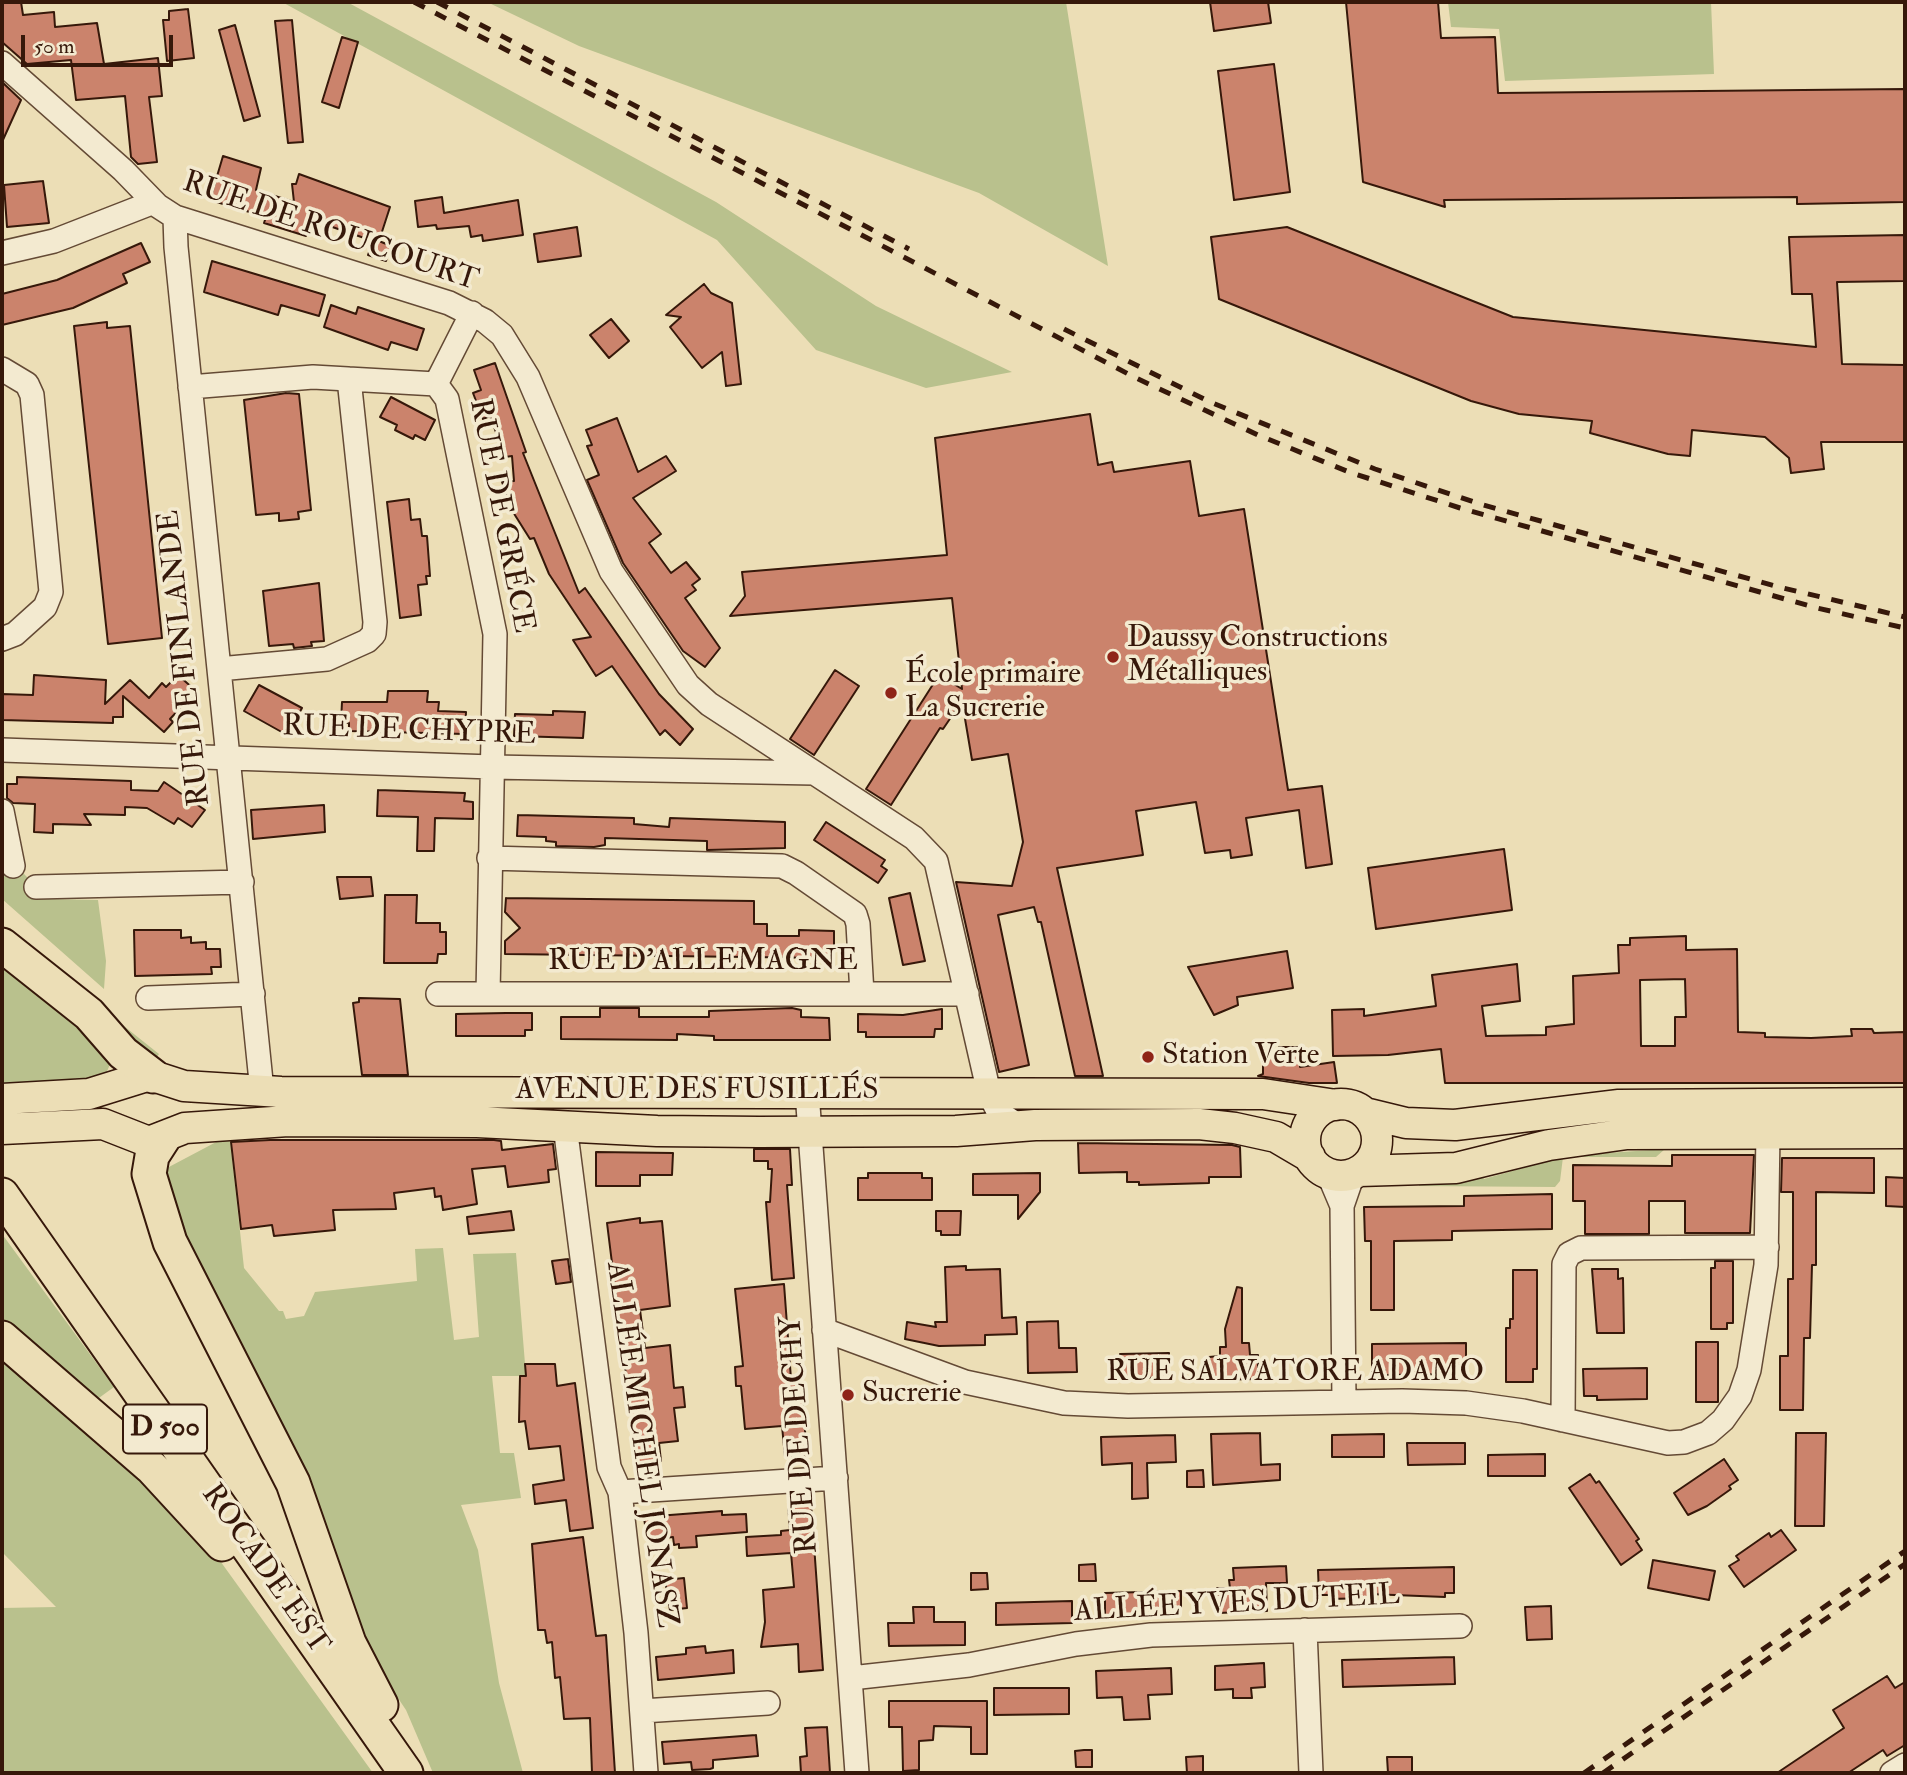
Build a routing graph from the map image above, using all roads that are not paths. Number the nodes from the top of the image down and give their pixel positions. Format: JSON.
{"nodes":[{"id":1,"x":2,"y":62,"type":"edge"},
{"id":2,"x":154,"y":202,"type":"junction"},
{"id":3,"x":175,"y":217,"type":"junction"},
{"id":4,"x":2,"y":253,"type":"edge"},
{"id":5,"x":471,"y":313,"type":"junction"},
{"id":6,"x":2,"y":369,"type":"edge"},
{"id":7,"x":349,"y":379,"type":"junction"},
{"id":8,"x":436,"y":384,"type":"junction"},
{"id":9,"x":190,"y":387,"type":"junction"},
{"id":10,"x":2,"y":639,"type":"edge"},
{"id":11,"x":219,"y":669,"type":"junction"},
{"id":12,"x":2,"y":750,"type":"edge"},
{"id":13,"x":228,"y":756,"type":"junction"},
{"id":14,"x":492,"y":767,"type":"junction"},
{"id":15,"x":814,"y":773,"type":"junction"},
{"id":16,"x":2,"y":811,"type":"edge"},
{"id":17,"x":489,"y":858,"type":"junction"},
{"id":18,"x":13,"y":866,"type":"dead end"},
{"id":19,"x":242,"y":882,"type":"junction"},
{"id":20,"x":36,"y":887,"type":"dead end"},
{"id":21,"x":2,"y":945,"type":"edge"},
{"id":22,"x":253,"y":994,"type":"junction"},
{"id":23,"x":438,"y":994,"type":"dead end"},
{"id":24,"x":488,"y":994,"type":"junction"},
{"id":25,"x":862,"y":994,"type":"junction"},
{"id":26,"x":967,"y":994,"type":"junction"},
{"id":27,"x":148,"y":998,"type":"dead end"},
{"id":28,"x":161,"y":1079,"type":"junction"},
{"id":29,"x":262,"y":1091,"type":"junction"},
{"id":30,"x":807,"y":1092,"type":"junction"},
{"id":31,"x":989,"y":1093,"type":"junction"},
{"id":32,"x":2,"y":1099,"type":"edge"},
{"id":33,"x":1905,"y":1103,"type":"edge"},
{"id":34,"x":1336,"y":1105,"type":"junction"},
{"id":35,"x":1365,"y":1114,"type":"junction"},
{"id":36,"x":565,"y":1126,"type":"junction"},
{"id":37,"x":1018,"y":1126,"type":"junction"},
{"id":38,"x":2,"y":1129,"type":"edge"},
{"id":39,"x":809,"y":1132,"type":"junction"},
{"id":40,"x":1768,"y":1132,"type":"junction"},
{"id":41,"x":1905,"y":1133,"type":"edge"},
{"id":42,"x":168,"y":1135,"type":"junction"},
{"id":43,"x":1338,"y":1169,"type":"junction"},
{"id":44,"x":2,"y":1195,"type":"edge"},
{"id":45,"x":1767,"y":1247,"type":"junction"},
{"id":46,"x":824,"y":1330,"type":"junction"},
{"id":47,"x":2,"y":1338,"type":"edge"},
{"id":48,"x":1344,"y":1401,"type":"junction"},
{"id":49,"x":1563,"y":1420,"type":"junction"},
{"id":50,"x":836,"y":1478,"type":"junction"},
{"id":51,"x":620,"y":1492,"type":"junction"},
{"id":52,"x":1460,"y":1626,"type":"dead end"},
{"id":53,"x":1305,"y":1630,"type":"junction"},
{"id":54,"x":328,"y":1662,"type":"junction"},
{"id":55,"x":851,"y":1678,"type":"junction"},
{"id":56,"x":768,"y":1703,"type":"dead end"},
{"id":57,"x":642,"y":1711,"type":"junction"},
{"id":58,"x":1905,"y":1765,"type":"edge"},
{"id":59,"x":406,"y":1773,"type":"edge"},
{"id":60,"x":422,"y":1773,"type":"edge"},
{"id":61,"x":646,"y":1773,"type":"edge"},
{"id":62,"x":858,"y":1773,"type":"edge"},
{"id":63,"x":1311,"y":1773,"type":"edge"},
{"id":64,"x":1892,"y":1773,"type":"edge"}],
"edges":[{"from":1,"to":2,"type":"street","name":"RUE DE ROUCOURT"},
{"from":2,"to":3,"type":"street","name":"RUE DE ROUCOURT"},
{"from":2,"to":4,"type":"street"},
{"from":3,"to":5,"type":"street","name":"RUE DE ROUCOURT"},
{"from":3,"to":9,"type":"street","name":"RUE DE FINLANDE"},
{"from":5,"to":8,"type":"street"},
{"from":5,"to":15,"type":"street","name":"RUE DE ROUCOURT"},
{"from":6,"to":10,"type":"street"},
{"from":7,"to":8,"type":"street","name":"RUE DE GRÉCE"},
{"from":7,"to":9,"type":"street","name":"RUE DE GRÉCE"},
{"from":7,"to":11,"type":"street"},
{"from":8,"to":14,"type":"street","name":"RUE DE GRÉCE"},
{"from":9,"to":11,"type":"street","name":"RUE DE FINLANDE"},
{"from":11,"to":13,"type":"street","name":"RUE DE FINLANDE"},
{"from":12,"to":13,"type":"street","name":"RUE DE CHYPRE"},
{"from":13,"to":14,"type":"street","name":"RUE DE CHYPRE"},
{"from":13,"to":19,"type":"street","name":"RUE DE FINLANDE"},
{"from":14,"to":15,"type":"street","name":"RUE DE CHYPRE"},
{"from":14,"to":17,"type":"street","name":"RUE DE GRÉCE"},
{"from":15,"to":26,"type":"street","name":"RUE DE ROUCOURT"},
{"from":16,"to":18,"type":"street"},
{"from":17,"to":24,"type":"street","name":"RUE DE GRÉCE"},
{"from":17,"to":25,"type":"street"},
{"from":19,"to":20,"type":"street"},
{"from":19,"to":22,"type":"street","name":"RUE DE FINLANDE"},
{"from":21,"to":28,"type":"highway"},
{"from":22,"to":27,"type":"street"},
{"from":22,"to":29,"type":"street","name":"RUE DE FINLANDE"},
{"from":23,"to":24,"type":"street","name":"RUE D'ALLEMAGNE"},
{"from":24,"to":25,"type":"street","name":"RUE D'ALLEMAGNE"},
{"from":25,"to":26,"type":"street","name":"RUE D'ALLEMAGNE"},
{"from":26,"to":31,"type":"street","name":"RUE DE ROUCOURT"},
{"from":28,"to":29,"type":"main road","name":"AVENUE DES FUSILLÉS"},
{"from":28,"to":32,"type":"main road","name":"AVENUE DES FUSILLÉS"},
{"from":28,"to":42,"type":"main road"},
{"from":29,"to":30,"type":"main road","name":"AVENUE DES FUSILLÉS"},
{"from":30,"to":31,"type":"main road","name":"AVENUE DES FUSILLÉS"},
{"from":30,"to":39,"type":"street","name":"RUE DE DECHY"},
{"from":31,"to":34,"type":"main road","name":"AVENUE DES FUSILLÉS"},
{"from":31,"to":37,"type":"street"},
{"from":33,"to":35,"type":"main road"},
{"from":34,"to":35,"type":"main road"},
{"from":34,"to":43,"type":"main road"},
{"from":35,"to":43,"type":"main road"},
{"from":36,"to":39,"type":"main road","name":"AVENUE DES FUSILLÉS"},
{"from":36,"to":42,"type":"main road","name":"AVENUE DES FUSILLÉS"},
{"from":36,"to":51,"type":"street","name":"ALLÉE MICHEL JONASZ"},
{"from":37,"to":39,"type":"main road","name":"AVENUE DES FUSILLÉS"},
{"from":37,"to":43,"type":"main road","name":"AVENUE DES FUSILLÉS"},
{"from":38,"to":42,"type":"main road","name":"AVENUE DES FUSILLÉS"},
{"from":39,"to":46,"type":"street","name":"RUE DE DECHY"},
{"from":40,"to":41,"type":"main road"},
{"from":40,"to":43,"type":"main road"},
{"from":40,"to":45,"type":"street","name":"RUE SALVATORE ADAMO"},
{"from":42,"to":60,"type":"highway"},
{"from":43,"to":48,"type":"street"},
{"from":44,"to":54,"type":"highway","name":"ROCADE EST","number":"D 500"},
{"from":45,"to":49,"type":"street","name":"RUE SALVATORE ADAMO"},
{"from":45,"to":49,"type":"street"},
{"from":46,"to":48,"type":"street","name":"RUE SALVATORE ADAMO"},
{"from":46,"to":50,"type":"street","name":"RUE DE DECHY"},
{"from":47,"to":54,"type":"highway"},
{"from":48,"to":49,"type":"street","name":"RUE SALVATORE ADAMO"},
{"from":50,"to":51,"type":"street"},
{"from":50,"to":55,"type":"street","name":"RUE DE DECHY"},
{"from":51,"to":57,"type":"street","name":"ALLÉE MICHEL JONASZ"},
{"from":52,"to":53,"type":"street","name":"ALLÉE YVES DUTEIL"},
{"from":53,"to":55,"type":"street","name":"ALLÉE YVES DUTEIL"},
{"from":53,"to":63,"type":"street"},
{"from":54,"to":59,"type":"highway","name":"ROCADE EST","number":"D 500"},
{"from":55,"to":62,"type":"street","name":"RUE DE DECHY"},
{"from":56,"to":57,"type":"street"},
{"from":57,"to":61,"type":"street","name":"ALLÉE MICHEL JONASZ"},
{"from":58,"to":64,"type":"street"}]}
